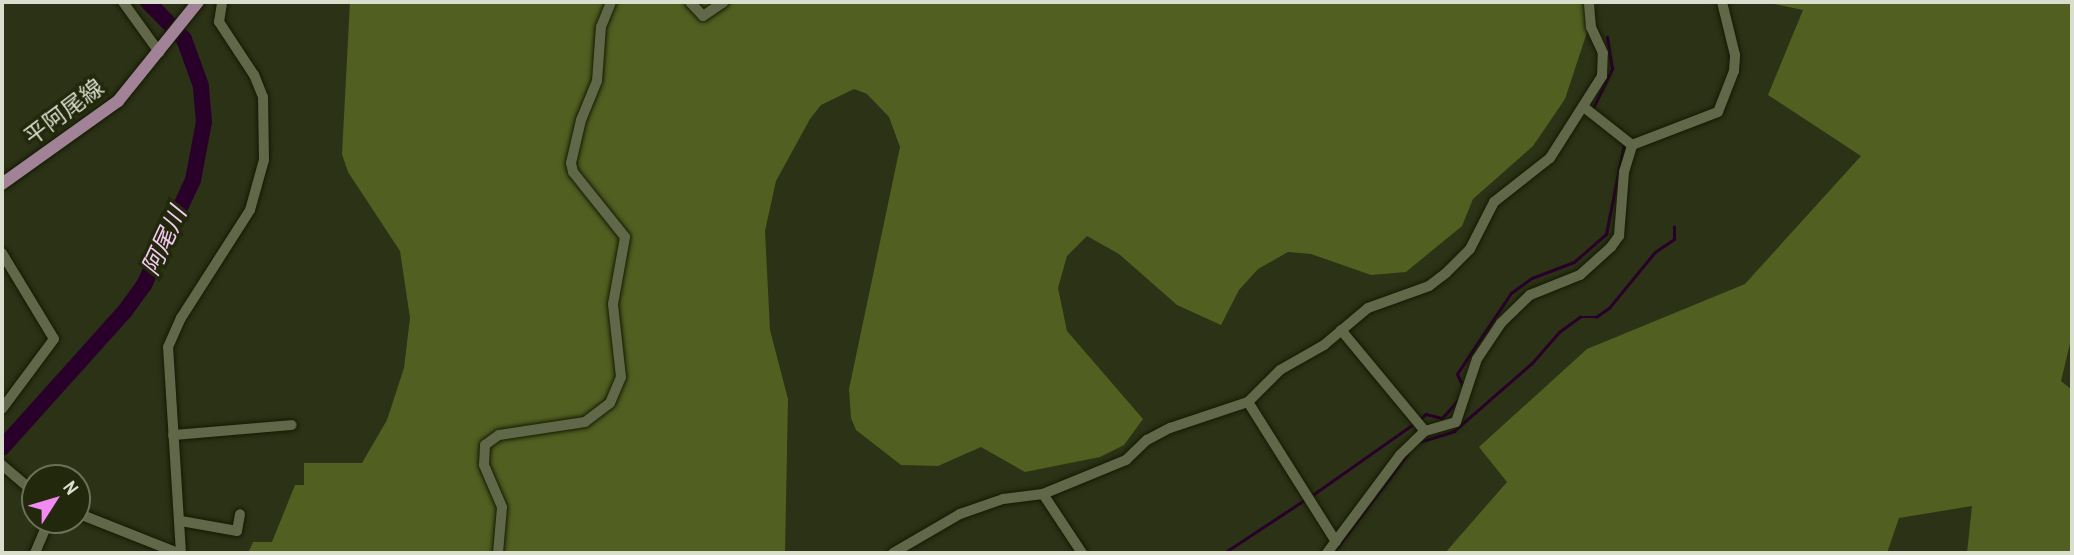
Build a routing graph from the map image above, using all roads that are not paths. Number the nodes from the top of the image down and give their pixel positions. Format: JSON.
{"nodes":[{"id":1,"x":123,"y":2,"type":"edge"},
{"id":2,"x":222,"y":2,"type":"edge"},
{"id":3,"x":611,"y":2,"type":"edge"},
{"id":4,"x":691,"y":2,"type":"edge"},
{"id":5,"x":724,"y":2,"type":"edge"},
{"id":6,"x":1589,"y":2,"type":"edge"},
{"id":7,"x":1722,"y":2,"type":"edge"},
{"id":8,"x":196,"y":4,"type":"edge"},
{"id":9,"x":161,"y":50,"type":"junction"},
{"id":10,"x":1585,"y":108,"type":"junction"},
{"id":11,"x":1632,"y":145,"type":"junction"},
{"id":12,"x":2,"y":184,"type":"edge"},
{"id":13,"x":2,"y":253,"type":"edge"},
{"id":14,"x":1341,"y":330,"type":"junction"},
{"id":15,"x":1248,"y":402,"type":"junction"},
{"id":16,"x":2,"y":409,"type":"edge"},
{"id":17,"x":292,"y":425,"type":"dead end"},
{"id":18,"x":1425,"y":431,"type":"junction"},
{"id":19,"x":173,"y":435,"type":"junction"},
{"id":20,"x":2,"y":465,"type":"edge"},
{"id":21,"x":21,"y":483,"type":"edge"},
{"id":22,"x":1043,"y":494,"type":"junction"},
{"id":23,"x":240,"y":514,"type":"dead end"},
{"id":24,"x":91,"y":518,"type":"edge"},
{"id":25,"x":181,"y":521,"type":"junction"},
{"id":26,"x":43,"y":534,"type":"edge"},
{"id":27,"x":1336,"y":542,"type":"junction"},
{"id":28,"x":35,"y":553,"type":"edge"},
{"id":29,"x":179,"y":553,"type":"edge"},
{"id":30,"x":498,"y":553,"type":"edge"},
{"id":31,"x":893,"y":553,"type":"edge"},
{"id":32,"x":1082,"y":553,"type":"edge"},
{"id":33,"x":1327,"y":553,"type":"edge"}],
"edges":[{"from":1,"to":9,"type":"street"},
{"from":2,"to":19,"type":"street"},
{"from":3,"to":30,"type":"street"},
{"from":4,"to":5,"type":"street"},
{"from":6,"to":10,"type":"street"},
{"from":7,"to":11,"type":"street"},
{"from":8,"to":9,"type":"main road","name":"平阿尾線"},
{"from":9,"to":12,"type":"main road","name":"平阿尾線"},
{"from":10,"to":11,"type":"street"},
{"from":10,"to":14,"type":"street"},
{"from":11,"to":18,"type":"street"},
{"from":13,"to":16,"type":"street"},
{"from":14,"to":15,"type":"street"},
{"from":14,"to":18,"type":"street"},
{"from":15,"to":22,"type":"street"},
{"from":15,"to":27,"type":"street"},
{"from":17,"to":19,"type":"street"},
{"from":18,"to":27,"type":"street"},
{"from":19,"to":25,"type":"street"},
{"from":20,"to":21,"type":"street"},
{"from":22,"to":31,"type":"street"},
{"from":22,"to":32,"type":"street"},
{"from":23,"to":25,"type":"street"},
{"from":24,"to":29,"type":"street"},
{"from":25,"to":29,"type":"street"},
{"from":26,"to":28,"type":"street"},
{"from":27,"to":33,"type":"street"}]}
